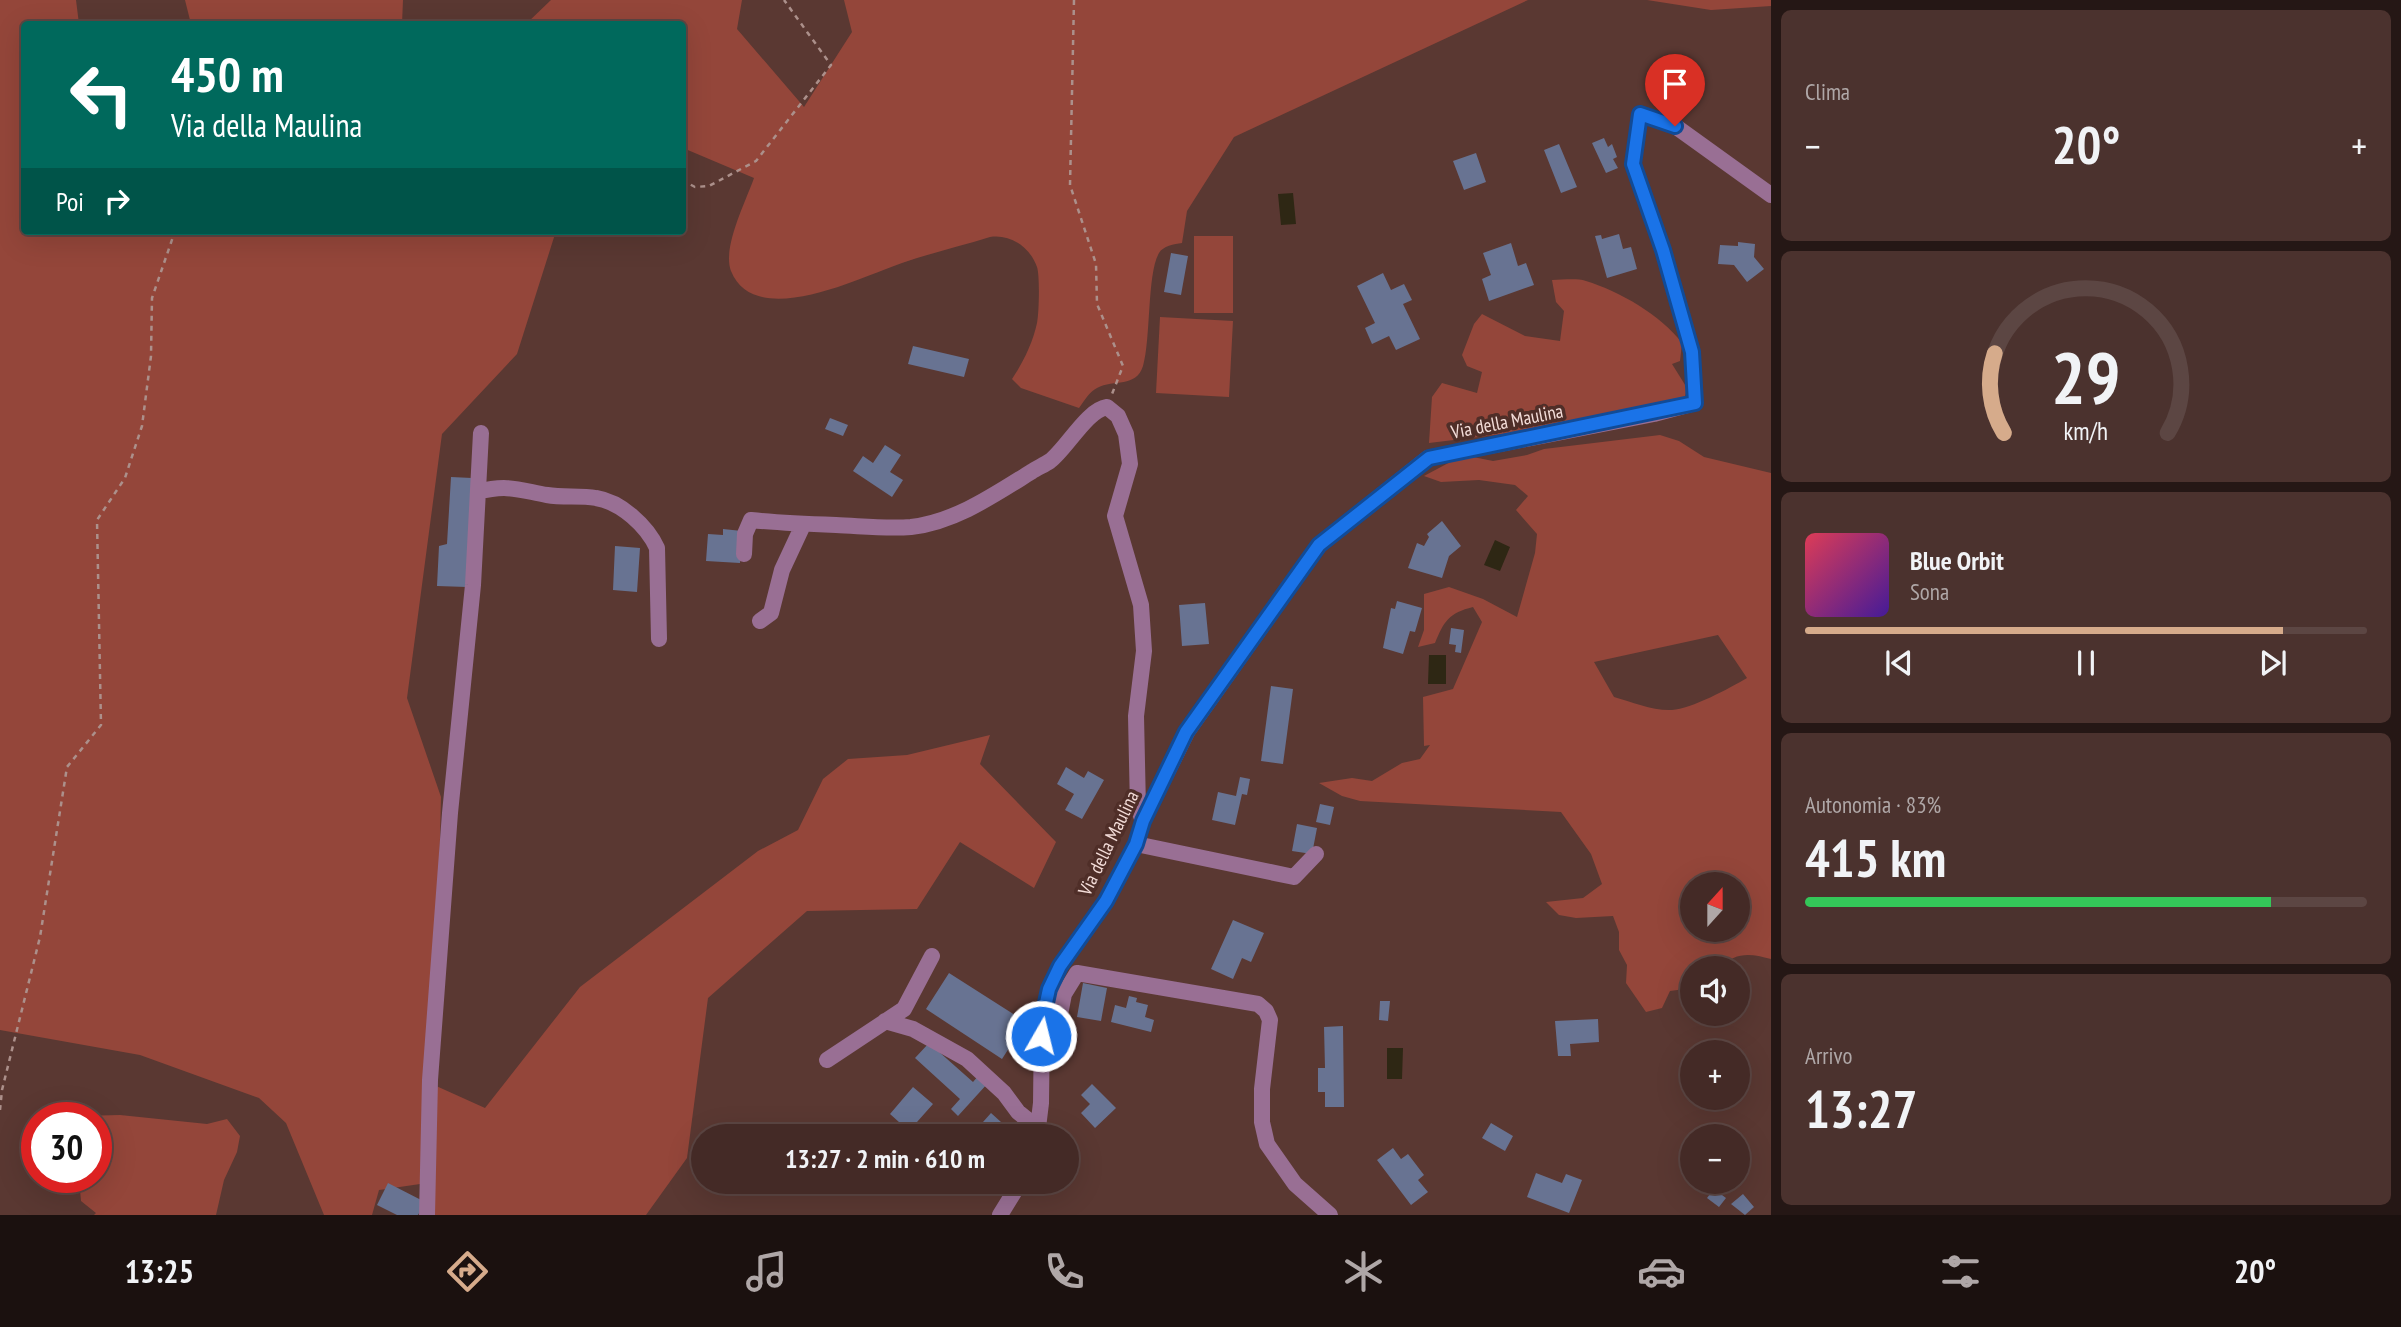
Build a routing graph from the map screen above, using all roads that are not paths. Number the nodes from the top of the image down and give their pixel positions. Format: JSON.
{"nodes":[{"id":1,"x":1771,"y":195,"type":"edge"},
{"id":2,"x":481,"y":433,"type":"dead end"},
{"id":3,"x":478,"y":492,"type":"junction"},
{"id":4,"x":803,"y":525,"type":"junction"},
{"id":5,"x":744,"y":554,"type":"dead end"},
{"id":6,"x":760,"y":621,"type":"dead end"},
{"id":7,"x":659,"y":639,"type":"dead end"},
{"id":8,"x":1143,"y":821,"type":"junction"},
{"id":9,"x":1136,"y":844,"type":"junction"},
{"id":10,"x":1316,"y":854,"type":"dead end"},
{"id":11,"x":932,"y":956,"type":"dead end"},
{"id":12,"x":885,"y":1021,"type":"junction"},
{"id":13,"x":1041,"y":1051,"type":"junction"},
{"id":14,"x":827,"y":1060,"type":"dead end"},
{"id":15,"x":1030,"y":1124,"type":"edge"},
{"id":16,"x":1038,"y":1124,"type":"edge"},
{"id":17,"x":1013,"y":1194,"type":"edge"},
{"id":18,"x":427,"y":1215,"type":"edge"},
{"id":19,"x":1000,"y":1215,"type":"edge"},
{"id":20,"x":1330,"y":1215,"type":"edge"}],
"edges":[{"from":1,"to":8,"type":"street","name":"Via della Maulina"},
{"from":2,"to":3,"type":"street"},
{"from":3,"to":7,"type":"street"},
{"from":3,"to":18,"type":"street"},
{"from":4,"to":5,"type":"street"},
{"from":4,"to":6,"type":"street"},
{"from":4,"to":8,"type":"street"},
{"from":8,"to":9,"type":"street","name":"Via della Maulina"},
{"from":9,"to":10,"type":"street"},
{"from":9,"to":13,"type":"street","name":"Via della Maulina"},
{"from":11,"to":12,"type":"street"},
{"from":12,"to":14,"type":"street"},
{"from":12,"to":15,"type":"street"},
{"from":13,"to":16,"type":"street","name":"Via della Maulina"},
{"from":13,"to":20,"type":"street"},
{"from":17,"to":19,"type":"street"}]}
